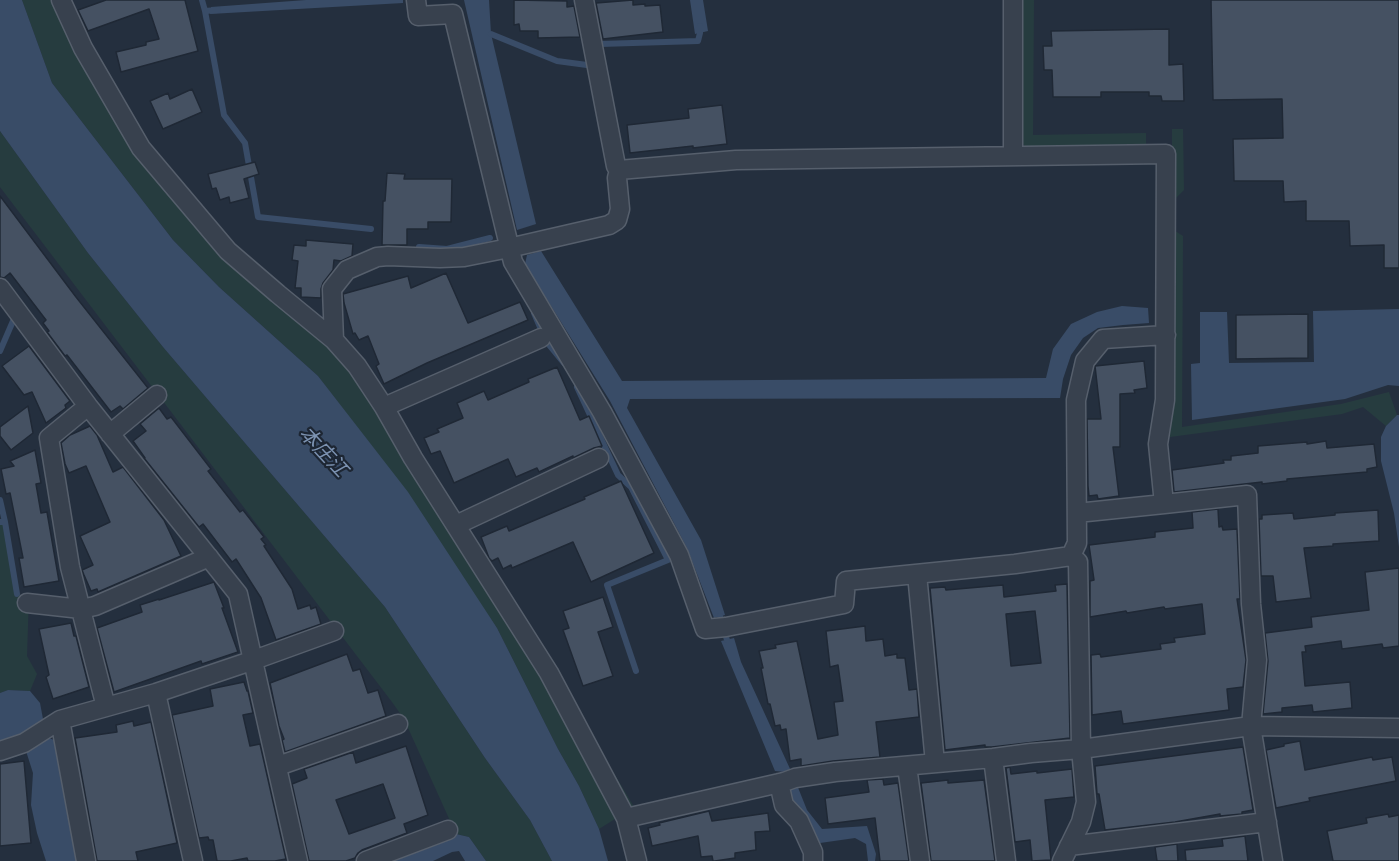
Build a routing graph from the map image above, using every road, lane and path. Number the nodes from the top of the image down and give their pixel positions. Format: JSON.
{"nodes":[{"id":1,"x":61,"y":0,"type":"edge"},
{"id":2,"x":584,"y":0,"type":"edge"},
{"id":3,"x":1013,"y":0,"type":"edge"},
{"id":4,"x":416,"y":2,"type":"edge"},
{"id":5,"x":1013,"y":156,"type":"junction"},
{"id":6,"x":619,"y":170,"type":"junction"},
{"id":7,"x":509,"y":248,"type":"junction"},
{"id":8,"x":0,"y":288,"type":"edge"},
{"id":9,"x":8,"y":309,"type":"edge"},
{"id":10,"x":1166,"y":335,"type":"junction"},
{"id":11,"x":541,"y":338,"type":"dead end"},
{"id":12,"x":334,"y":340,"type":"junction"},
{"id":13,"x":157,"y":395,"type":"dead end"},
{"id":14,"x":88,"y":406,"type":"junction"},
{"id":15,"x":384,"y":407,"type":"junction"},
{"id":16,"x":110,"y":434,"type":"junction"},
{"id":17,"x":599,"y":458,"type":"dead end"},
{"id":18,"x":1164,"y":504,"type":"junction"},
{"id":19,"x":1077,"y":513,"type":"junction"},
{"id":20,"x":456,"y":525,"type":"junction"},
{"id":21,"x":1071,"y":556,"type":"junction"},
{"id":22,"x":209,"y":557,"type":"junction"},
{"id":23,"x":917,"y":574,"type":"junction"},
{"id":24,"x":27,"y":603,"type":"dead end"},
{"id":25,"x":81,"y":609,"type":"junction"},
{"id":26,"x":334,"y":631,"type":"dead end"},
{"id":27,"x":254,"y":660,"type":"junction"},
{"id":28,"x":156,"y":693,"type":"junction"},
{"id":29,"x":106,"y":707,"type":"junction"},
{"id":30,"x":54,"y":724,"type":"junction"},
{"id":31,"x":398,"y":724,"type":"dead end"},
{"id":32,"x":1251,"y":726,"type":"junction"},
{"id":33,"x":1399,"y":728,"type":"edge"},
{"id":34,"x":1081,"y":749,"type":"junction"},
{"id":35,"x":0,"y":751,"type":"edge"},
{"id":36,"x":993,"y":758,"type":"junction"},
{"id":37,"x":935,"y":763,"type":"junction"},
{"id":38,"x":278,"y":766,"type":"junction"},
{"id":39,"x":907,"y":766,"type":"junction"},
{"id":40,"x":786,"y":781,"type":"junction"},
{"id":41,"x":626,"y":818,"type":"junction"},
{"id":42,"x":1267,"y":822,"type":"junction"},
{"id":43,"x":448,"y":830,"type":"dead end"},
{"id":44,"x":1065,"y":853,"type":"edge"},
{"id":45,"x":86,"y":861,"type":"edge"},
{"id":46,"x":193,"y":861,"type":"edge"},
{"id":47,"x":298,"y":861,"type":"edge"},
{"id":48,"x":366,"y":861,"type":"edge"},
{"id":49,"x":637,"y":861,"type":"edge"},
{"id":50,"x":813,"y":861,"type":"edge"},
{"id":51,"x":920,"y":861,"type":"edge"},
{"id":52,"x":1006,"y":861,"type":"edge"},
{"id":53,"x":1273,"y":861,"type":"edge"}],
"edges":[{"from":1,"to":12,"type":"street"},
{"from":2,"to":6,"type":"street"},
{"from":3,"to":5,"type":"street"},
{"from":4,"to":7,"type":"street"},
{"from":5,"to":6,"type":"street"},
{"from":5,"to":10,"type":"street"},
{"from":6,"to":7,"type":"street"},
{"from":7,"to":12,"type":"street"},
{"from":7,"to":23,"type":"street"},
{"from":8,"to":9,"type":"street"},
{"from":9,"to":14,"type":"street"},
{"from":10,"to":18,"type":"street"},
{"from":10,"to":19,"type":"street"},
{"from":11,"to":15,"type":"street"},
{"from":12,"to":15,"type":"street"},
{"from":13,"to":16,"type":"street"},
{"from":14,"to":16,"type":"street"},
{"from":14,"to":25,"type":"street"},
{"from":15,"to":20,"type":"street"},
{"from":16,"to":22,"type":"street"},
{"from":17,"to":20,"type":"street"},
{"from":18,"to":19,"type":"street"},
{"from":18,"to":32,"type":"street"},
{"from":19,"to":21,"type":"street"},
{"from":20,"to":41,"type":"street"},
{"from":21,"to":23,"type":"street"},
{"from":21,"to":34,"type":"street"},
{"from":22,"to":25,"type":"street"},
{"from":22,"to":27,"type":"street"},
{"from":23,"to":37,"type":"street"},
{"from":24,"to":25,"type":"street"},
{"from":25,"to":29,"type":"street"},
{"from":26,"to":27,"type":"street"},
{"from":27,"to":28,"type":"street"},
{"from":27,"to":38,"type":"street"},
{"from":28,"to":29,"type":"street"},
{"from":28,"to":46,"type":"street"},
{"from":29,"to":30,"type":"street"},
{"from":30,"to":35,"type":"street"},
{"from":30,"to":45,"type":"street"},
{"from":31,"to":38,"type":"street"},
{"from":32,"to":33,"type":"street"},
{"from":32,"to":34,"type":"street"},
{"from":32,"to":42,"type":"street"},
{"from":34,"to":36,"type":"street"},
{"from":34,"to":44,"type":"street"},
{"from":36,"to":37,"type":"street"},
{"from":36,"to":52,"type":"street"},
{"from":37,"to":39,"type":"street"},
{"from":38,"to":47,"type":"street"},
{"from":39,"to":40,"type":"street"},
{"from":39,"to":51,"type":"street"},
{"from":40,"to":41,"type":"street"},
{"from":40,"to":50,"type":"street"},
{"from":41,"to":49,"type":"street"},
{"from":42,"to":44,"type":"street"},
{"from":42,"to":53,"type":"street"},
{"from":43,"to":48,"type":"street"}]}
